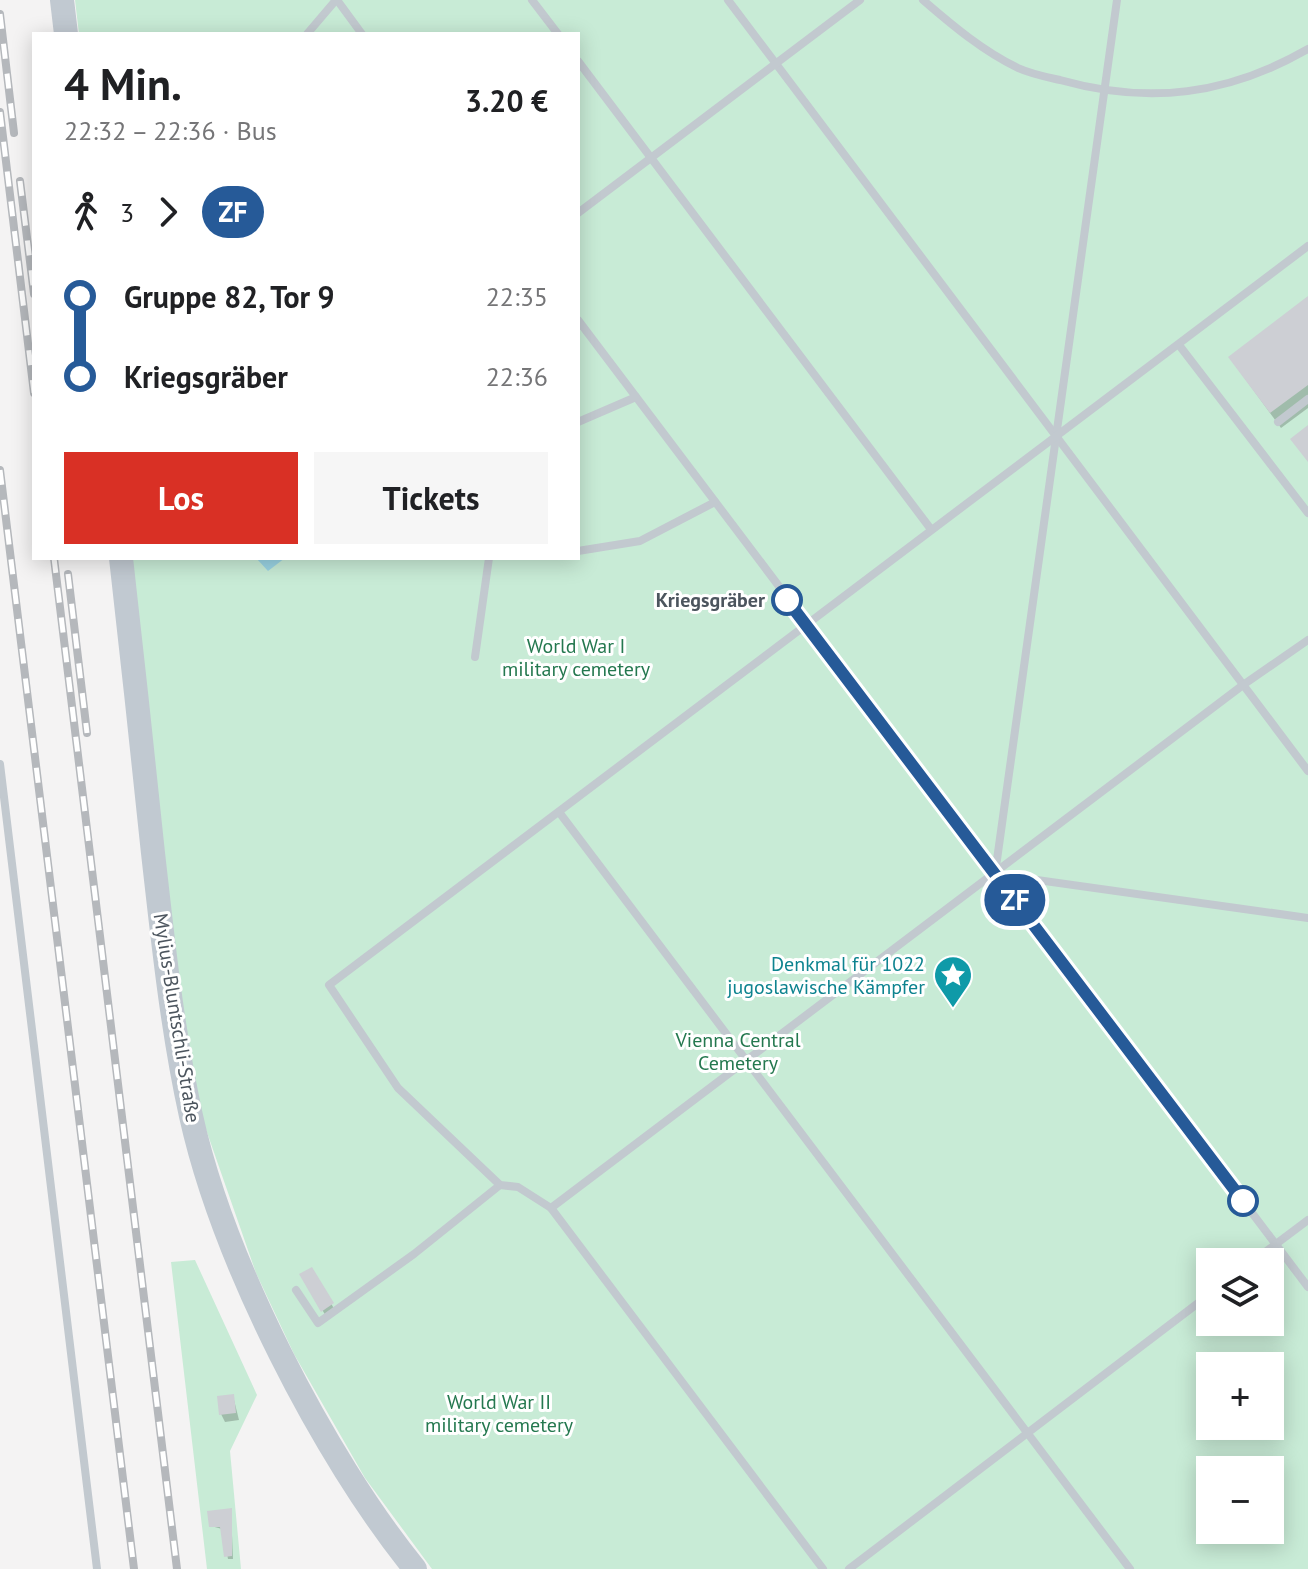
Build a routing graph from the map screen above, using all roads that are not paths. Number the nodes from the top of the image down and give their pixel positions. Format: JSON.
{"nodes":[{"id":1,"x":62,"y":0,"type":"edge"},
{"id":2,"x":336,"y":0,"type":"edge"},
{"id":3,"x":532,"y":0,"type":"edge"},
{"id":4,"x":728,"y":0,"type":"edge"},
{"id":5,"x":860,"y":0,"type":"edge"},
{"id":6,"x":923,"y":0,"type":"edge"},
{"id":7,"x":1117,"y":0,"type":"edge"},
{"id":8,"x":66,"y":32,"type":"edge"},
{"id":9,"x":309,"y":32,"type":"edge"},
{"id":10,"x":360,"y":32,"type":"edge"},
{"id":11,"x":556,"y":32,"type":"edge"},
{"id":12,"x":1308,"y":49,"type":"edge"},
{"id":13,"x":776,"y":63,"type":"junction"},
{"id":14,"x":580,"y":64,"type":"edge"},
{"id":15,"x":1104,"y":93,"type":"junction"},
{"id":16,"x":651,"y":158,"type":"junction"},
{"id":17,"x":580,"y":211,"type":"edge"},
{"id":18,"x":1308,"y":246,"type":"edge"},
{"id":19,"x":580,"y":323,"type":"edge"},
{"id":20,"x":1179,"y":345,"type":"junction"},
{"id":21,"x":636,"y":397,"type":"junction"},
{"id":22,"x":1308,"y":399,"type":"edge"},
{"id":23,"x":580,"y":421,"type":"edge"},
{"id":24,"x":1278,"y":422,"type":"dead end"},
{"id":25,"x":1056,"y":438,"type":"junction"},
{"id":26,"x":715,"y":502,"type":"junction"},
{"id":27,"x":1308,"y":513,"type":"edge"},
{"id":28,"x":930,"y":528,"type":"junction"},
{"id":29,"x":580,"y":551,"type":"edge"},
{"id":30,"x":121,"y":560,"type":"edge"},
{"id":31,"x":489,"y":560,"type":"edge"},
{"id":32,"x":806,"y":625,"type":"junction"},
{"id":33,"x":1308,"y":640,"type":"edge"},
{"id":34,"x":475,"y":657,"type":"dead end"},
{"id":35,"x":1243,"y":685,"type":"junction"},
{"id":36,"x":0,"y":764,"type":"edge"},
{"id":37,"x":1308,"y":771,"type":"edge"},
{"id":38,"x":559,"y":812,"type":"junction"},
{"id":39,"x":995,"y":874,"type":"junction"},
{"id":40,"x":1308,"y":918,"type":"edge"},
{"id":41,"x":747,"y":1061,"type":"junction"},
{"id":42,"x":500,"y":1185,"type":"junction"},
{"id":43,"x":551,"y":1208,"type":"junction"},
{"id":44,"x":1308,"y":1220,"type":"edge"},
{"id":45,"x":1276,"y":1244,"type":"junction"},
{"id":46,"x":1271,"y":1248,"type":"edge"},
{"id":47,"x":1308,"y":1287,"type":"edge"},
{"id":48,"x":296,"y":1290,"type":"dead end"},
{"id":49,"x":1196,"y":1305,"type":"edge"},
{"id":50,"x":1027,"y":1433,"type":"junction"},
{"id":51,"x":97,"y":1569,"type":"edge"},
{"id":52,"x":415,"y":1569,"type":"edge"},
{"id":53,"x":823,"y":1569,"type":"edge"},
{"id":54,"x":849,"y":1569,"type":"edge"},
{"id":55,"x":1130,"y":1569,"type":"edge"}],
"edges":[{"from":1,"to":8,"type":"street"},
{"from":2,"to":9,"type":"lane"},
{"from":2,"to":10,"type":"lane"},
{"from":3,"to":11,"type":"lane"},
{"from":4,"to":13,"type":"lane"},
{"from":5,"to":13,"type":"lane"},
{"from":6,"to":15,"type":"lane"},
{"from":7,"to":15,"type":"lane"},
{"from":12,"to":15,"type":"lane"},
{"from":13,"to":16,"type":"lane"},
{"from":13,"to":25,"type":"lane"},
{"from":14,"to":16,"type":"lane"},
{"from":15,"to":25,"type":"lane"},
{"from":16,"to":17,"type":"lane"},
{"from":16,"to":28,"type":"lane"},
{"from":18,"to":20,"type":"lane"},
{"from":19,"to":21,"type":"lane"},
{"from":20,"to":25,"type":"lane"},
{"from":20,"to":27,"type":"lane"},
{"from":21,"to":23,"type":"lane"},
{"from":21,"to":26,"type":"lane"},
{"from":22,"to":24,"type":"lane"},
{"from":25,"to":28,"type":"lane"},
{"from":25,"to":35,"type":"lane"},
{"from":25,"to":39,"type":"lane"},
{"from":26,"to":29,"type":"lane"},
{"from":26,"to":32,"type":"lane"},
{"from":28,"to":32,"type":"lane"},
{"from":30,"to":52,"type":"street","name":"Mylius-Bluntschli-Straße"},
{"from":31,"to":34,"type":"lane"},
{"from":32,"to":38,"type":"lane"},
{"from":32,"to":39,"type":"lane"},
{"from":33,"to":35,"type":"lane"},
{"from":35,"to":37,"type":"lane"},
{"from":35,"to":39,"type":"lane"},
{"from":36,"to":51,"type":"lane"},
{"from":38,"to":41,"type":"lane"},
{"from":38,"to":42,"type":"lane"},
{"from":39,"to":40,"type":"lane"},
{"from":39,"to":41,"type":"lane"},
{"from":39,"to":45,"type":"lane"},
{"from":41,"to":43,"type":"lane"},
{"from":41,"to":50,"type":"lane"},
{"from":42,"to":43,"type":"lane"},
{"from":42,"to":48,"type":"lane"},
{"from":43,"to":53,"type":"lane"},
{"from":44,"to":45,"type":"lane"},
{"from":45,"to":46,"type":"lane"},
{"from":45,"to":47,"type":"lane"},
{"from":49,"to":50,"type":"lane"},
{"from":50,"to":54,"type":"lane"},
{"from":50,"to":55,"type":"lane"}]}
